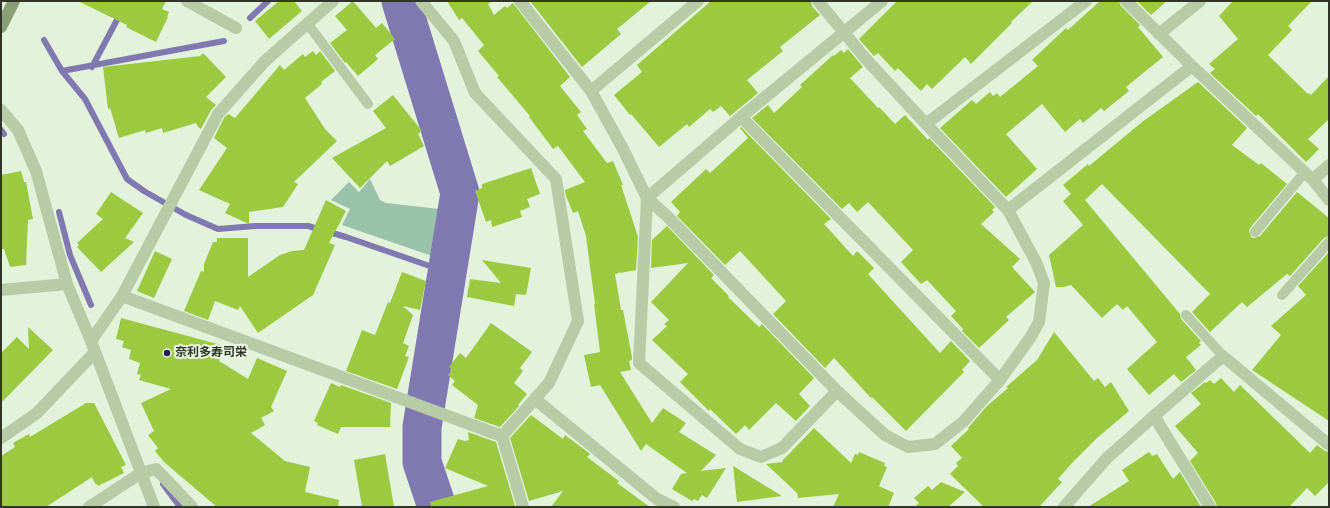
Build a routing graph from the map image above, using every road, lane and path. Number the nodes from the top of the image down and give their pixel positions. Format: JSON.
{"nodes":[{"id":1,"x":14,"y":1,"type":"edge"},
{"id":2,"x":187,"y":1,"type":"edge"},
{"id":3,"x":333,"y":1,"type":"edge"},
{"id":4,"x":421,"y":1,"type":"edge"},
{"id":5,"x":520,"y":1,"type":"edge"},
{"id":6,"x":698,"y":1,"type":"edge"},
{"id":7,"x":818,"y":1,"type":"edge"},
{"id":8,"x":882,"y":1,"type":"edge"},
{"id":9,"x":1086,"y":1,"type":"edge"},
{"id":10,"x":1126,"y":1,"type":"edge"},
{"id":11,"x":1200,"y":1,"type":"edge"},
{"id":12,"x":307,"y":23,"type":"junction"},
{"id":13,"x":1,"y":27,"type":"edge"},
{"id":14,"x":236,"y":28,"type":"dead end"},
{"id":15,"x":843,"y":32,"type":"junction"},
{"id":16,"x":1160,"y":34,"type":"junction"},
{"id":17,"x":1192,"y":66,"type":"junction"},
{"id":18,"x":590,"y":91,"type":"junction"},
{"id":19,"x":368,"y":104,"type":"dead end"},
{"id":20,"x":1,"y":110,"type":"edge"},
{"id":21,"x":741,"y":117,"type":"junction"},
{"id":22,"x":926,"y":124,"type":"junction"},
{"id":23,"x":1329,"y":165,"type":"edge"},
{"id":24,"x":1309,"y":176,"type":"junction"},
{"id":25,"x":647,"y":198,"type":"junction"},
{"id":26,"x":1329,"y":200,"type":"edge"},
{"id":27,"x":1008,"y":210,"type":"junction"},
{"id":28,"x":1255,"y":232,"type":"dead end"},
{"id":29,"x":1329,"y":242,"type":"edge"},
{"id":30,"x":67,"y":284,"type":"junction"},
{"id":31,"x":1,"y":290,"type":"edge"},
{"id":32,"x":1282,"y":295,"type":"dead end"},
{"id":33,"x":122,"y":296,"type":"junction"},
{"id":34,"x":1186,"y":315,"type":"dead end"},
{"id":35,"x":93,"y":346,"type":"junction"},
{"id":36,"x":1223,"y":356,"type":"junction"},
{"id":37,"x":1000,"y":380,"type":"junction"},
{"id":38,"x":837,"y":391,"type":"junction"},
{"id":39,"x":535,"y":399,"type":"junction"},
{"id":40,"x":1154,"y":416,"type":"junction"},
{"id":41,"x":502,"y":436,"type":"junction"},
{"id":42,"x":1,"y":438,"type":"edge"},
{"id":43,"x":1329,"y":445,"type":"edge"},
{"id":44,"x":141,"y":473,"type":"junction"},
{"id":45,"x":654,"y":503,"type":"edge"},
{"id":46,"x":1069,"y":505,"type":"edge"},
{"id":47,"x":89,"y":507,"type":"edge"},
{"id":48,"x":154,"y":507,"type":"edge"},
{"id":49,"x":192,"y":507,"type":"edge"},
{"id":50,"x":523,"y":507,"type":"edge"},
{"id":51,"x":674,"y":507,"type":"edge"},
{"id":52,"x":1210,"y":507,"type":"edge"}],
"edges":[{"from":1,"to":13,"type":"street"},
{"from":2,"to":14,"type":"street"},
{"from":3,"to":12,"type":"street"},
{"from":4,"to":39,"type":"street"},
{"from":5,"to":18,"type":"street"},
{"from":6,"to":18,"type":"street"},
{"from":7,"to":15,"type":"street"},
{"from":8,"to":15,"type":"street"},
{"from":9,"to":22,"type":"street"},
{"from":10,"to":16,"type":"street"},
{"from":11,"to":16,"type":"street"},
{"from":12,"to":19,"type":"lane"},
{"from":12,"to":33,"type":"street"},
{"from":15,"to":21,"type":"street"},
{"from":15,"to":22,"type":"street"},
{"from":16,"to":17,"type":"street"},
{"from":17,"to":24,"type":"street"},
{"from":17,"to":27,"type":"street"},
{"from":18,"to":25,"type":"street"},
{"from":20,"to":30,"type":"street"},
{"from":21,"to":25,"type":"street"},
{"from":21,"to":37,"type":"street"},
{"from":22,"to":27,"type":"street"},
{"from":23,"to":24,"type":"street"},
{"from":24,"to":26,"type":"street"},
{"from":24,"to":28,"type":"lane"},
{"from":25,"to":38,"type":"street"},
{"from":25,"to":38,"type":"street"},
{"from":27,"to":37,"type":"street"},
{"from":29,"to":32,"type":"lane"},
{"from":30,"to":31,"type":"street"},
{"from":30,"to":35,"type":"street"},
{"from":33,"to":35,"type":"street"},
{"from":33,"to":41,"type":"street"},
{"from":34,"to":36,"type":"lane"},
{"from":35,"to":42,"type":"street"},
{"from":35,"to":44,"type":"street"},
{"from":36,"to":40,"type":"street"},
{"from":36,"to":43,"type":"street"},
{"from":37,"to":38,"type":"street"},
{"from":39,"to":41,"type":"street"},
{"from":39,"to":45,"type":"street"},
{"from":40,"to":46,"type":"street"},
{"from":40,"to":52,"type":"street"},
{"from":41,"to":50,"type":"street"},
{"from":44,"to":47,"type":"street"},
{"from":44,"to":48,"type":"street"},
{"from":44,"to":49,"type":"street"},
{"from":45,"to":51,"type":"street"}]}
